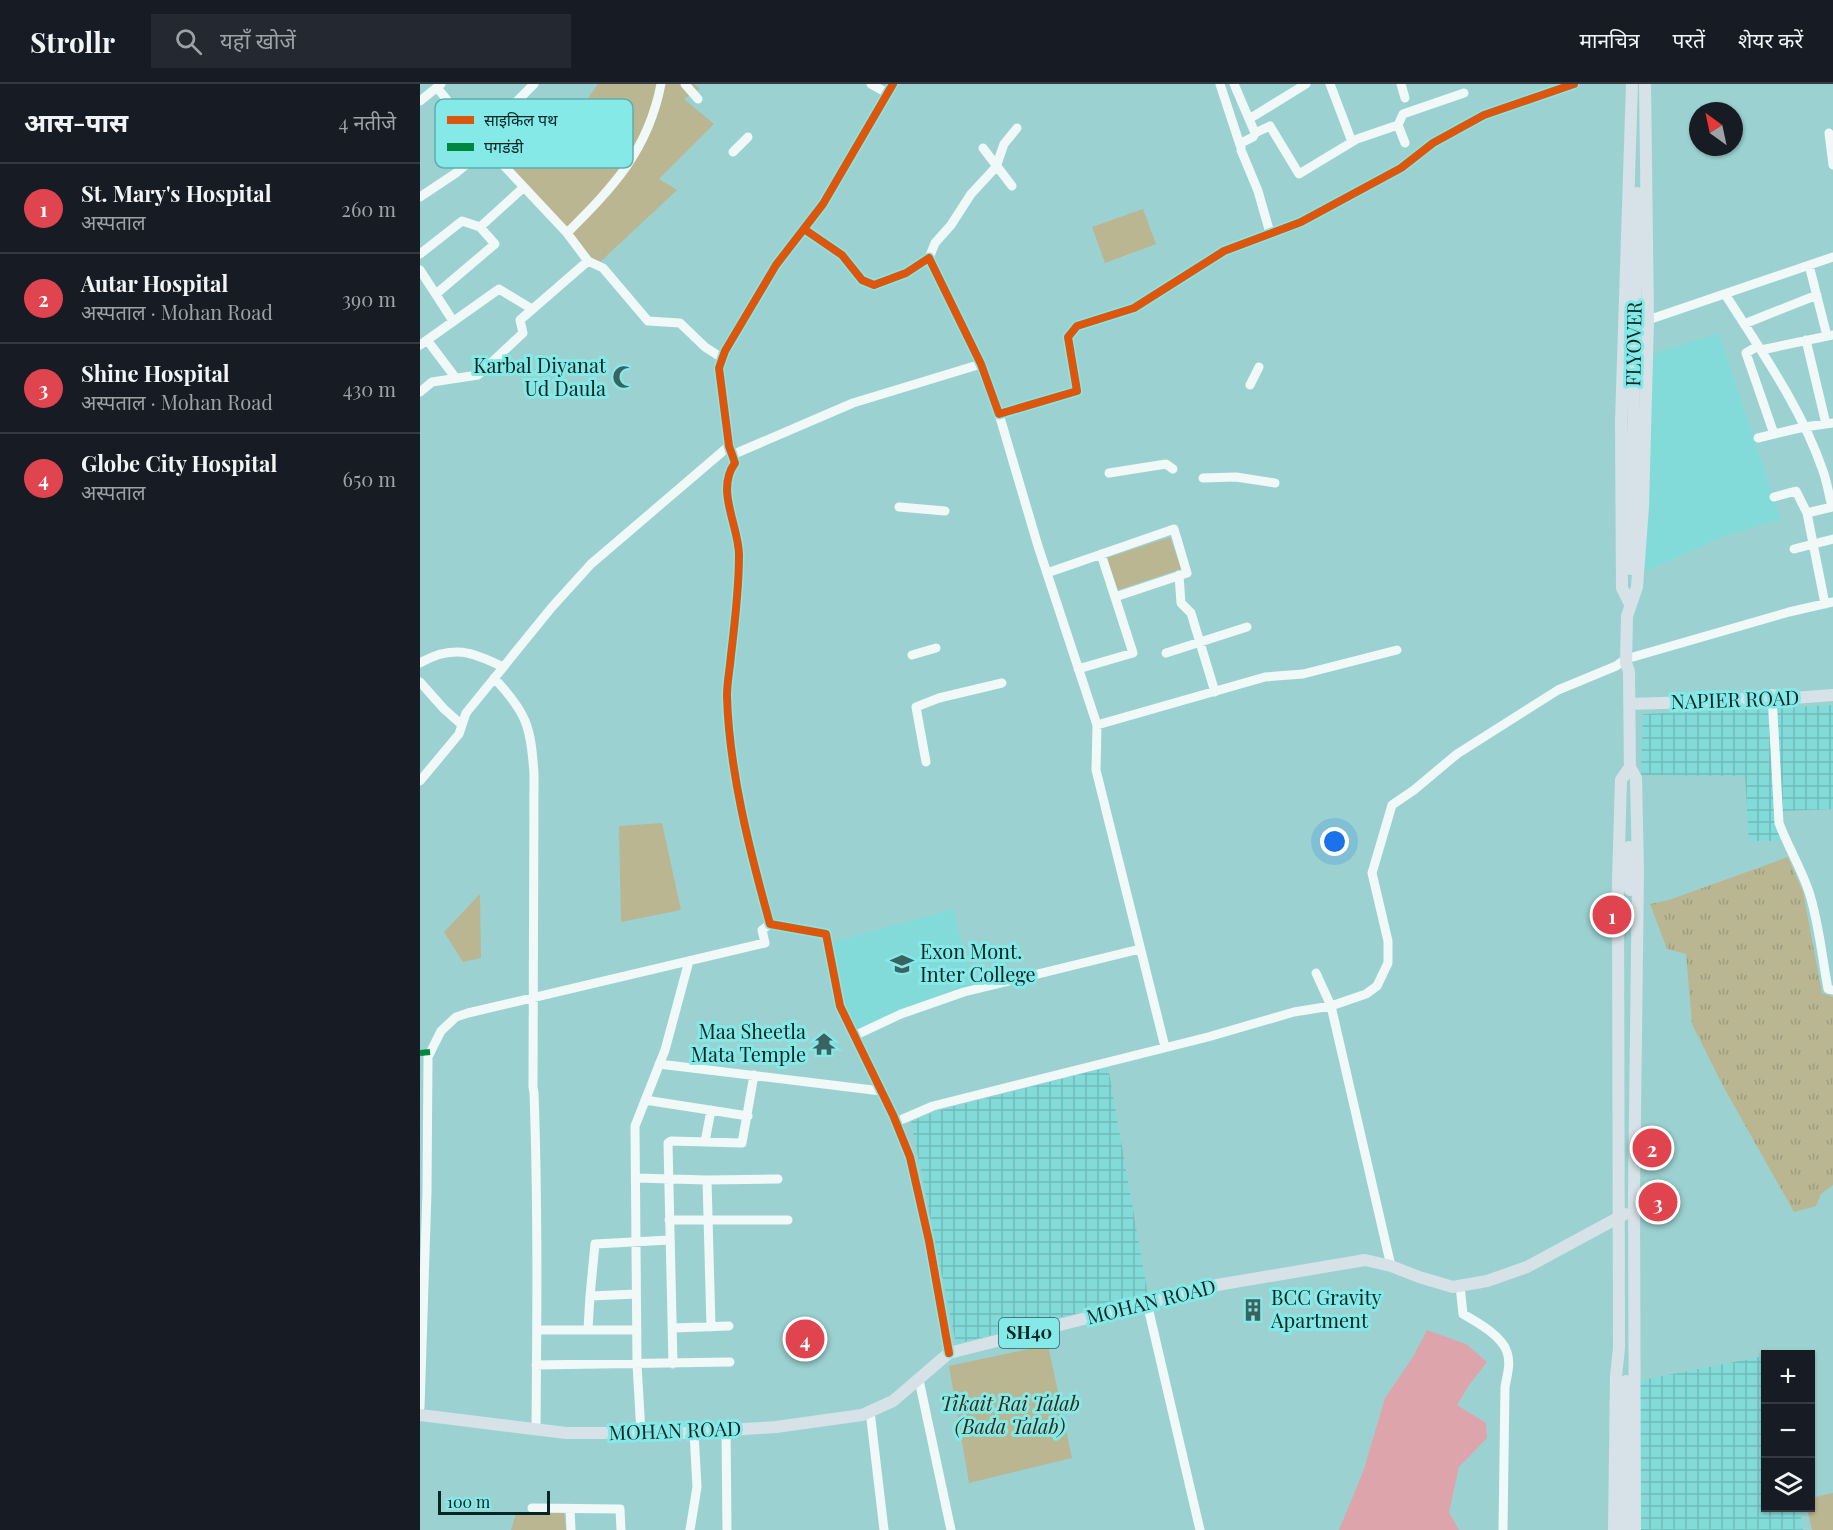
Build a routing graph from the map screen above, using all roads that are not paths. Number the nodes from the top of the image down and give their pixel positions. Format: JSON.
{"nodes":[{"id":1,"x":534,"y":84,"type":"edge"},
{"id":2,"x":661,"y":84,"type":"edge"},
{"id":3,"x":685,"y":84,"type":"edge"},
{"id":4,"x":871,"y":84,"type":"edge"},
{"id":5,"x":893,"y":84,"type":"edge"},
{"id":6,"x":1220,"y":84,"type":"edge"},
{"id":7,"x":1234,"y":84,"type":"edge"},
{"id":8,"x":1306,"y":84,"type":"edge"},
{"id":9,"x":1330,"y":84,"type":"edge"},
{"id":10,"x":1401,"y":84,"type":"edge"},
{"id":11,"x":1574,"y":84,"type":"edge"},
{"id":12,"x":1632,"y":84,"type":"edge"},
{"id":13,"x":1639,"y":84,"type":"edge"},
{"id":14,"x":1646,"y":84,"type":"edge"},
{"id":15,"x":440,"y":85,"type":"edge"},
{"id":16,"x":887,"y":93,"type":"junction"},
{"id":17,"x":1464,"y":93,"type":"dead end"},
{"id":18,"x":1405,"y":98,"type":"dead end"},
{"id":19,"x":447,"y":99,"type":"edge"},
{"id":20,"x":519,"y":99,"type":"edge"},
{"id":21,"x":698,"y":99,"type":"dead end"},
{"id":22,"x":420,"y":100,"type":"edge"},
{"id":23,"x":1249,"y":118,"type":"junction"},
{"id":24,"x":1398,"y":125,"type":"junction"},
{"id":25,"x":1017,"y":128,"type":"dead end"},
{"id":26,"x":1255,"y":133,"type":"junction"},
{"id":27,"x":1829,"y":133,"type":"dead end"},
{"id":28,"x":748,"y":137,"type":"dead end"},
{"id":29,"x":1352,"y":142,"type":"junction"},
{"id":30,"x":1405,"y":143,"type":"dead end"},
{"id":31,"x":1240,"y":146,"type":"junction"},
{"id":32,"x":983,"y":148,"type":"dead end"},
{"id":33,"x":733,"y":152,"type":"dead end"},
{"id":34,"x":633,"y":158,"type":"edge"},
{"id":35,"x":1833,"y":165,"type":"edge"},
{"id":36,"x":996,"y":167,"type":"junction"},
{"id":37,"x":462,"y":168,"type":"edge"},
{"id":38,"x":506,"y":168,"type":"edge"},
{"id":39,"x":626,"y":168,"type":"edge"},
{"id":40,"x":1012,"y":186,"type":"dead end"},
{"id":41,"x":524,"y":187,"type":"junction"},
{"id":42,"x":420,"y":197,"type":"edge"},
{"id":43,"x":480,"y":227,"type":"junction"},
{"id":44,"x":804,"y":229,"type":"junction"},
{"id":45,"x":1270,"y":233,"type":"junction"},
{"id":46,"x":567,"y":234,"type":"junction"},
{"id":47,"x":420,"y":254,"type":"edge"},
{"id":48,"x":1833,"y":257,"type":"edge"},
{"id":49,"x":929,"y":258,"type":"junction"},
{"id":50,"x":588,"y":261,"type":"junction"},
{"id":51,"x":1809,"y":266,"type":"junction"},
{"id":52,"x":420,"y":270,"type":"edge"},
{"id":53,"x":436,"y":294,"type":"junction"},
{"id":54,"x":1725,"y":294,"type":"junction"},
{"id":55,"x":1816,"y":295,"type":"junction"},
{"id":56,"x":532,"y":309,"type":"junction"},
{"id":57,"x":1625,"y":318,"type":"junction"},
{"id":58,"x":1648,"y":320,"type":"junction"},
{"id":59,"x":453,"y":321,"type":"junction"},
{"id":60,"x":1744,"y":324,"type":"junction"},
{"id":61,"x":1830,"y":335,"type":"edge"},
{"id":62,"x":1806,"y":340,"type":"junction"},
{"id":63,"x":422,"y":344,"type":"edge"},
{"id":64,"x":1759,"y":348,"type":"junction"},
{"id":65,"x":722,"y":358,"type":"junction"},
{"id":66,"x":981,"y":364,"type":"junction"},
{"id":67,"x":1259,"y":367,"type":"dead end"},
{"id":68,"x":455,"y":377,"type":"junction"},
{"id":69,"x":1250,"y":385,"type":"dead end"},
{"id":70,"x":420,"y":392,"type":"edge"},
{"id":71,"x":999,"y":414,"type":"junction"},
{"id":72,"x":1829,"y":424,"type":"edge"},
{"id":73,"x":1804,"y":427,"type":"junction"},
{"id":74,"x":1774,"y":434,"type":"junction"},
{"id":75,"x":1758,"y":438,"type":"dead end"},
{"id":76,"x":730,"y":450,"type":"junction"},
{"id":77,"x":1173,"y":469,"type":"dead end"},
{"id":78,"x":1109,"y":473,"type":"dead end"},
{"id":79,"x":1203,"y":478,"type":"dead end"},
{"id":80,"x":1275,"y":483,"type":"dead end"},
{"id":81,"x":1774,"y":497,"type":"dead end"},
{"id":82,"x":899,"y":507,"type":"dead end"},
{"id":83,"x":945,"y":512,"type":"dead end"},
{"id":84,"x":1807,"y":513,"type":"junction"},
{"id":85,"x":1833,"y":540,"type":"edge"},
{"id":86,"x":1813,"y":544,"type":"junction"},
{"id":87,"x":1794,"y":549,"type":"dead end"},
{"id":88,"x":1101,"y":554,"type":"junction"},
{"id":89,"x":1047,"y":573,"type":"junction"},
{"id":90,"x":1179,"y":576,"type":"junction"},
{"id":91,"x":1115,"y":597,"type":"junction"},
{"id":92,"x":1829,"y":603,"type":"edge"},
{"id":93,"x":1630,"y":607,"type":"junction"},
{"id":94,"x":1246,"y":627,"type":"dead end"},
{"id":95,"x":1200,"y":642,"type":"junction"},
{"id":96,"x":936,"y":648,"type":"dead end"},
{"id":97,"x":1398,"y":650,"type":"dead end"},
{"id":98,"x":1166,"y":653,"type":"dead end"},
{"id":99,"x":912,"y":655,"type":"dead end"},
{"id":100,"x":1630,"y":662,"type":"junction"},
{"id":101,"x":420,"y":663,"type":"edge"},
{"id":102,"x":503,"y":667,"type":"junction"},
{"id":103,"x":1078,"y":669,"type":"junction"},
{"id":104,"x":494,"y":678,"type":"junction"},
{"id":105,"x":420,"y":682,"type":"edge"},
{"id":106,"x":1002,"y":683,"type":"dead end"},
{"id":107,"x":1833,"y":688,"type":"edge"},
{"id":108,"x":1215,"y":692,"type":"junction"},
{"id":109,"x":1772,"y":695,"type":"junction"},
{"id":110,"x":1833,"y":695,"type":"edge"},
{"id":111,"x":1633,"y":704,"type":"junction"},
{"id":112,"x":462,"y":725,"type":"junction"},
{"id":113,"x":1097,"y":726,"type":"junction"},
{"id":114,"x":926,"y":762,"type":"dead end"},
{"id":115,"x":1629,"y":767,"type":"junction"},
{"id":116,"x":420,"y":781,"type":"edge"},
{"id":117,"x":770,"y":924,"type":"junction"},
{"id":118,"x":1140,"y":949,"type":"junction"},
{"id":119,"x":689,"y":961,"type":"junction"},
{"id":120,"x":1316,"y":973,"type":"dead end"},
{"id":121,"x":1833,"y":990,"type":"edge"},
{"id":122,"x":535,"y":997,"type":"junction"},
{"id":123,"x":1331,"y":1006,"type":"junction"},
{"id":124,"x":854,"y":1036,"type":"junction"},
{"id":125,"x":1165,"y":1047,"type":"junction"},
{"id":126,"x":425,"y":1052,"type":"edge"},
{"id":127,"x":659,"y":1064,"type":"junction"},
{"id":128,"x":424,"y":1074,"type":"edge"},
{"id":129,"x":754,"y":1076,"type":"junction"},
{"id":130,"x":881,"y":1091,"type":"junction"},
{"id":131,"x":645,"y":1101,"type":"junction"},
{"id":132,"x":711,"y":1110,"type":"junction"},
{"id":133,"x":748,"y":1116,"type":"junction"},
{"id":134,"x":896,"y":1122,"type":"junction"},
{"id":135,"x":705,"y":1142,"type":"junction"},
{"id":136,"x":636,"y":1178,"type":"junction"},
{"id":137,"x":669,"y":1178,"type":"junction"},
{"id":138,"x":778,"y":1179,"type":"dead end"},
{"id":139,"x":707,"y":1180,"type":"junction"},
{"id":140,"x":1634,"y":1212,"type":"junction"},
{"id":141,"x":1619,"y":1215,"type":"junction"},
{"id":142,"x":669,"y":1220,"type":"junction"},
{"id":143,"x":709,"y":1220,"type":"junction"},
{"id":144,"x":788,"y":1220,"type":"dead end"},
{"id":145,"x":670,"y":1240,"type":"junction"},
{"id":146,"x":637,"y":1241,"type":"junction"},
{"id":147,"x":1391,"y":1266,"type":"junction"},
{"id":148,"x":1460,"y":1286,"type":"junction"},
{"id":149,"x":636,"y":1294,"type":"junction"},
{"id":150,"x":590,"y":1296,"type":"junction"},
{"id":151,"x":1147,"y":1303,"type":"junction"},
{"id":152,"x":729,"y":1326,"type":"dead end"},
{"id":153,"x":711,"y":1327,"type":"junction"},
{"id":154,"x":673,"y":1328,"type":"junction"},
{"id":155,"x":588,"y":1329,"type":"junction"},
{"id":156,"x":537,"y":1330,"type":"junction"},
{"id":157,"x":637,"y":1330,"type":"junction"},
{"id":158,"x":421,"y":1342,"type":"edge"},
{"id":159,"x":949,"y":1353,"type":"junction"},
{"id":160,"x":730,"y":1362,"type":"dead end"},
{"id":161,"x":637,"y":1364,"type":"junction"},
{"id":162,"x":673,"y":1364,"type":"junction"},
{"id":163,"x":536,"y":1365,"type":"junction"},
{"id":164,"x":919,"y":1380,"type":"junction"},
{"id":165,"x":420,"y":1407,"type":"edge"},
{"id":166,"x":870,"y":1411,"type":"junction"},
{"id":167,"x":420,"y":1415,"type":"edge"},
{"id":168,"x":536,"y":1429,"type":"junction"},
{"id":169,"x":726,"y":1430,"type":"junction"},
{"id":170,"x":694,"y":1432,"type":"junction"},
{"id":171,"x":641,"y":1433,"type":"junction"},
{"id":172,"x":532,"y":1508,"type":"dead end"},
{"id":173,"x":570,"y":1509,"type":"junction"},
{"id":174,"x":571,"y":1530,"type":"edge"},
{"id":175,"x":621,"y":1530,"type":"edge"},
{"id":176,"x":690,"y":1530,"type":"edge"},
{"id":177,"x":727,"y":1530,"type":"edge"},
{"id":178,"x":884,"y":1530,"type":"edge"},
{"id":179,"x":951,"y":1530,"type":"edge"},
{"id":180,"x":1200,"y":1530,"type":"edge"},
{"id":181,"x":1503,"y":1530,"type":"edge"},
{"id":182,"x":1614,"y":1530,"type":"edge"},
{"id":183,"x":1625,"y":1530,"type":"edge"},
{"id":184,"x":1635,"y":1530,"type":"edge"}],
"edges":[{"from":1,"to":20,"type":"street"},
{"from":2,"to":34,"type":"street"},
{"from":3,"to":21,"type":"street"},
{"from":4,"to":16,"type":"street"},
{"from":5,"to":16,"type":"street"},
{"from":6,"to":31,"type":"street"},
{"from":7,"to":23,"type":"street"},
{"from":8,"to":23,"type":"street"},
{"from":9,"to":29,"type":"street"},
{"from":10,"to":18,"type":"street"},
{"from":11,"to":45,"type":"street"},
{"from":12,"to":57,"type":"main road"},
{"from":13,"to":93,"type":"main road","name":"FLYOVER"},
{"from":14,"to":58,"type":"main road"},
{"from":15,"to":19,"type":"street"},
{"from":15,"to":22,"type":"street"},
{"from":16,"to":44,"type":"street"},
{"from":17,"to":24,"type":"street"},
{"from":23,"to":26,"type":"street"},
{"from":24,"to":29,"type":"street"},
{"from":24,"to":30,"type":"street"},
{"from":25,"to":36,"type":"street"},
{"from":26,"to":29,"type":"street"},
{"from":26,"to":31,"type":"street"},
{"from":27,"to":35,"type":"street"},
{"from":28,"to":33,"type":"street"},
{"from":31,"to":45,"type":"street"},
{"from":32,"to":36,"type":"street"},
{"from":36,"to":40,"type":"street"},
{"from":36,"to":49,"type":"street"},
{"from":37,"to":42,"type":"street"},
{"from":38,"to":41,"type":"street"},
{"from":39,"to":46,"type":"street"},
{"from":41,"to":43,"type":"street"},
{"from":41,"to":46,"type":"street"},
{"from":43,"to":47,"type":"street"},
{"from":43,"to":53,"type":"street"},
{"from":44,"to":49,"type":"street"},
{"from":44,"to":65,"type":"street"},
{"from":45,"to":71,"type":"street"},
{"from":46,"to":50,"type":"street"},
{"from":48,"to":51,"type":"street"},
{"from":49,"to":66,"type":"street"},
{"from":50,"to":56,"type":"street"},
{"from":50,"to":65,"type":"street"},
{"from":51,"to":54,"type":"street"},
{"from":51,"to":55,"type":"street"},
{"from":52,"to":53,"type":"street"},
{"from":53,"to":59,"type":"street"},
{"from":54,"to":58,"type":"street"},
{"from":54,"to":60,"type":"street"},
{"from":55,"to":60,"type":"street"},
{"from":55,"to":61,"type":"street"},
{"from":56,"to":59,"type":"street"},
{"from":56,"to":68,"type":"street"},
{"from":57,"to":58,"type":"street"},
{"from":57,"to":93,"type":"main road"},
{"from":58,"to":93,"type":"main road"},
{"from":59,"to":63,"type":"street"},
{"from":60,"to":64,"type":"street"},
{"from":61,"to":62,"type":"street"},
{"from":62,"to":64,"type":"street"},
{"from":62,"to":72,"type":"street"},
{"from":63,"to":68,"type":"street"},
{"from":64,"to":73,"type":"street"},
{"from":64,"to":74,"type":"street"},
{"from":65,"to":76,"type":"street"},
{"from":66,"to":71,"type":"street"},
{"from":66,"to":76,"type":"street"},
{"from":67,"to":69,"type":"street"},
{"from":68,"to":70,"type":"street"},
{"from":71,"to":89,"type":"street"},
{"from":72,"to":73,"type":"street"},
{"from":73,"to":74,"type":"street"},
{"from":73,"to":84,"type":"street"},
{"from":74,"to":75,"type":"street"},
{"from":76,"to":102,"type":"street"},
{"from":76,"to":117,"type":"street"},
{"from":77,"to":78,"type":"street"},
{"from":79,"to":80,"type":"street"},
{"from":81,"to":84,"type":"street"},
{"from":82,"to":83,"type":"street"},
{"from":84,"to":86,"type":"street"},
{"from":85,"to":86,"type":"street"},
{"from":86,"to":87,"type":"street"},
{"from":86,"to":92,"type":"street"},
{"from":88,"to":89,"type":"street"},
{"from":88,"to":90,"type":"street"},
{"from":88,"to":91,"type":"street"},
{"from":89,"to":103,"type":"street"},
{"from":90,"to":91,"type":"street"},
{"from":90,"to":95,"type":"street"},
{"from":91,"to":103,"type":"street"},
{"from":92,"to":100,"type":"street"},
{"from":93,"to":100,"type":"main road"},
{"from":94,"to":95,"type":"street"},
{"from":95,"to":98,"type":"street"},
{"from":95,"to":108,"type":"street"},
{"from":96,"to":99,"type":"street"},
{"from":97,"to":108,"type":"street"},
{"from":100,"to":111,"type":"main road"},
{"from":100,"to":123,"type":"street"},
{"from":101,"to":102,"type":"street"},
{"from":102,"to":104,"type":"street"},
{"from":103,"to":113,"type":"street"},
{"from":104,"to":112,"type":"street"},
{"from":104,"to":122,"type":"street"},
{"from":105,"to":112,"type":"street"},
{"from":106,"to":114,"type":"street"},
{"from":107,"to":109,"type":"main road"},
{"from":108,"to":113,"type":"street"},
{"from":109,"to":110,"type":"main road","name":"NAPIER ROAD"},
{"from":109,"to":111,"type":"main road","name":"NAPIER ROAD"},
{"from":109,"to":121,"type":"street"},
{"from":111,"to":115,"type":"main road"},
{"from":112,"to":116,"type":"street"},
{"from":113,"to":118,"type":"street"},
{"from":115,"to":140,"type":"main road"},
{"from":115,"to":141,"type":"main road"},
{"from":115,"to":183,"type":"main road"},
{"from":117,"to":119,"type":"street"},
{"from":117,"to":124,"type":"street"},
{"from":118,"to":124,"type":"street"},
{"from":118,"to":125,"type":"street"},
{"from":119,"to":122,"type":"street"},
{"from":119,"to":127,"type":"street"},
{"from":120,"to":123,"type":"street"},
{"from":122,"to":126,"type":"street"},
{"from":122,"to":156,"type":"street"},
{"from":123,"to":125,"type":"street"},
{"from":123,"to":147,"type":"street"},
{"from":124,"to":130,"type":"street"},
{"from":125,"to":134,"type":"street"},
{"from":126,"to":128,"type":"street"},
{"from":127,"to":129,"type":"street"},
{"from":127,"to":131,"type":"street"},
{"from":128,"to":158,"type":"street"},
{"from":129,"to":130,"type":"street"},
{"from":129,"to":133,"type":"street"},
{"from":130,"to":134,"type":"street"},
{"from":131,"to":132,"type":"street"},
{"from":131,"to":136,"type":"street"},
{"from":132,"to":133,"type":"street"},
{"from":132,"to":135,"type":"street"},
{"from":133,"to":135,"type":"street"},
{"from":134,"to":159,"type":"street"},
{"from":135,"to":137,"type":"street"},
{"from":136,"to":137,"type":"street"},
{"from":136,"to":146,"type":"street"},
{"from":137,"to":139,"type":"street"},
{"from":137,"to":142,"type":"street"},
{"from":138,"to":139,"type":"street"},
{"from":139,"to":143,"type":"street"},
{"from":140,"to":141,"type":"main road","name":"MOHAN ROAD","number":"SH40"},
{"from":140,"to":184,"type":"main road"},
{"from":141,"to":148,"type":"main road","name":"MOHAN ROAD","number":"SH40"},
{"from":141,"to":182,"type":"main road"},
{"from":142,"to":143,"type":"street"},
{"from":142,"to":145,"type":"street"},
{"from":143,"to":144,"type":"street"},
{"from":143,"to":153,"type":"street"},
{"from":145,"to":146,"type":"street"},
{"from":145,"to":154,"type":"street"},
{"from":146,"to":149,"type":"street"},
{"from":146,"to":150,"type":"street"},
{"from":147,"to":148,"type":"main road","name":"MOHAN ROAD","number":"SH40"},
{"from":147,"to":151,"type":"main road","name":"MOHAN ROAD","number":"SH40"},
{"from":148,"to":181,"type":"street"},
{"from":149,"to":150,"type":"street"},
{"from":149,"to":157,"type":"street"},
{"from":150,"to":155,"type":"street"},
{"from":151,"to":159,"type":"main road","name":"MOHAN ROAD","number":"SH40"},
{"from":151,"to":180,"type":"street"},
{"from":152,"to":153,"type":"street"},
{"from":153,"to":154,"type":"street"},
{"from":154,"to":162,"type":"street"},
{"from":155,"to":156,"type":"street"},
{"from":155,"to":157,"type":"street"},
{"from":156,"to":163,"type":"street"},
{"from":157,"to":161,"type":"street"},
{"from":158,"to":165,"type":"street"},
{"from":159,"to":164,"type":"main road","name":"MOHAN ROAD","number":"SH40"},
{"from":160,"to":162,"type":"street"},
{"from":161,"to":162,"type":"street"},
{"from":161,"to":163,"type":"street"},
{"from":161,"to":171,"type":"street"},
{"from":163,"to":168,"type":"street"},
{"from":164,"to":166,"type":"main road","name":"MOHAN ROAD","number":"SH40"},
{"from":164,"to":179,"type":"street"},
{"from":166,"to":169,"type":"main road","name":"MOHAN ROAD","number":"SH40"},
{"from":166,"to":178,"type":"street"},
{"from":167,"to":168,"type":"main road","name":"MOHAN ROAD","number":"SH40"},
{"from":168,"to":171,"type":"main road","name":"MOHAN ROAD","number":"SH40"},
{"from":169,"to":170,"type":"main road","name":"MOHAN ROAD","number":"SH40"},
{"from":169,"to":177,"type":"street"},
{"from":170,"to":171,"type":"main road","name":"MOHAN ROAD","number":"SH40"},
{"from":170,"to":176,"type":"street"},
{"from":172,"to":173,"type":"street"},
{"from":173,"to":174,"type":"street"},
{"from":173,"to":175,"type":"street"}]}
